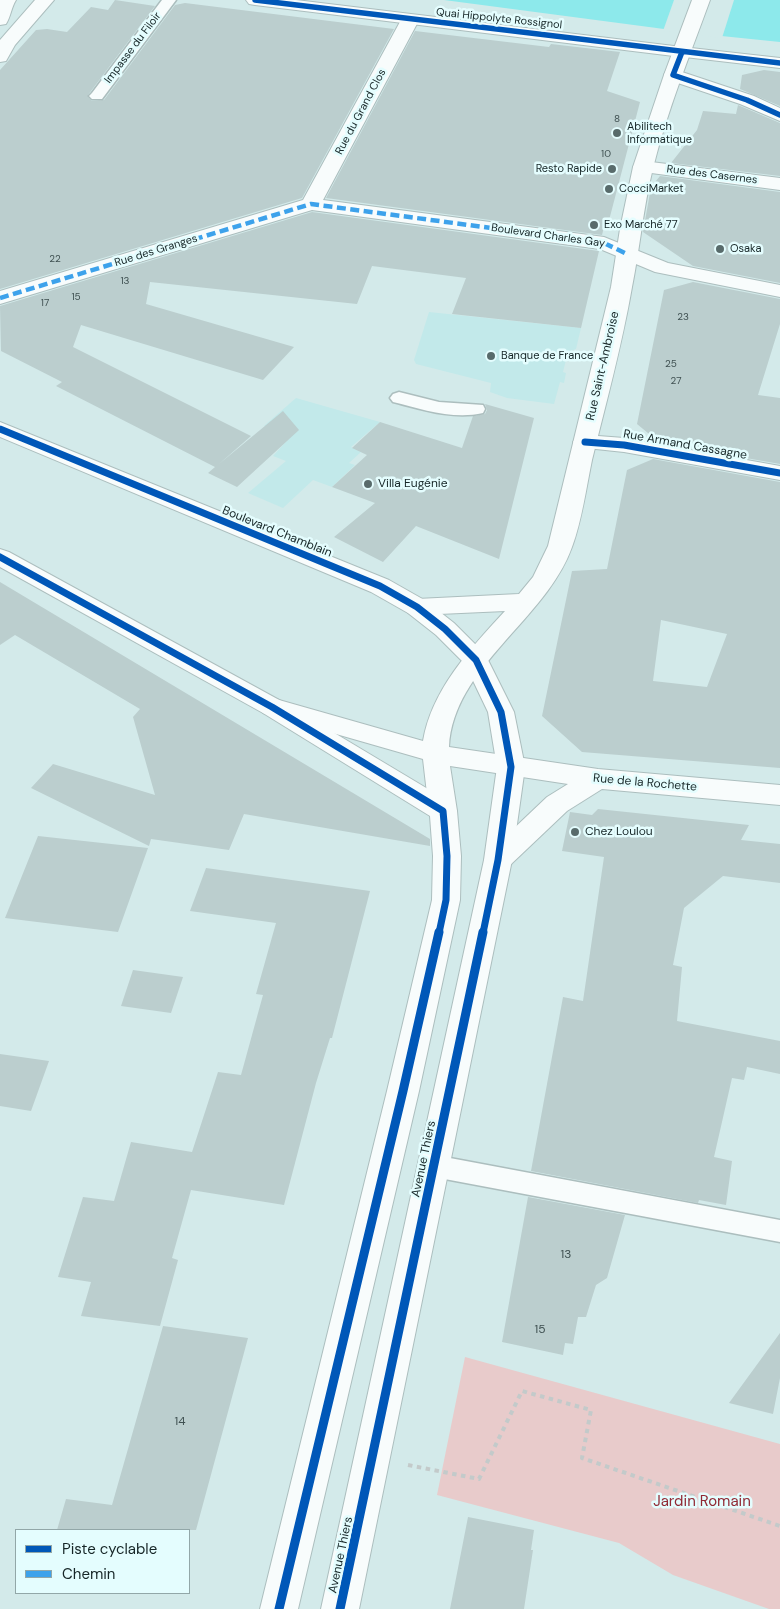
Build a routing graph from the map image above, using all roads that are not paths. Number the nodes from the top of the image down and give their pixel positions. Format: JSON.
{"nodes":[{"id":1,"x":7,"y":0,"type":"edge"},
{"id":2,"x":45,"y":0,"type":"edge"},
{"id":3,"x":169,"y":0,"type":"edge"},
{"id":4,"x":255,"y":0,"type":"edge"},
{"id":5,"x":701,"y":0,"type":"edge"},
{"id":6,"x":0,"y":20,"type":"edge"},
{"id":7,"x":410,"y":20,"type":"junction"},
{"id":8,"x":685,"y":46,"type":"junction"},
{"id":9,"x":0,"y":57,"type":"edge"},
{"id":10,"x":780,"y":63,"type":"edge"},
{"id":11,"x":673,"y":75,"type":"junction"},
{"id":12,"x":97,"y":96,"type":"dead end"},
{"id":13,"x":780,"y":115,"type":"edge"},
{"id":14,"x":643,"y":167,"type":"junction"},
{"id":15,"x":780,"y":184,"type":"edge"},
{"id":16,"x":311,"y":204,"type":"junction"},
{"id":17,"x":627,"y":254,"type":"junction"},
{"id":18,"x":780,"y":291,"type":"edge"},
{"id":19,"x":0,"y":298,"type":"edge"},
{"id":20,"x":399,"y":398,"type":"dead end"},
{"id":21,"x":476,"y":409,"type":"dead end"},
{"id":22,"x":0,"y":429,"type":"edge"},
{"id":23,"x":585,"y":442,"type":"junction"},
{"id":24,"x":780,"y":473,"type":"edge"},
{"id":25,"x":0,"y":557,"type":"edge"},
{"id":26,"x":526,"y":602,"type":"junction"},
{"id":27,"x":417,"y":608,"type":"junction"},
{"id":28,"x":476,"y":660,"type":"junction"},
{"id":29,"x":272,"y":707,"type":"junction"},
{"id":30,"x":502,"y":712,"type":"joint"},
{"id":31,"x":437,"y":754,"type":"junction"},
{"id":32,"x":511,"y":767,"type":"junction"},
{"id":33,"x":598,"y":779,"type":"junction"},
{"id":34,"x":780,"y":795,"type":"edge"},
{"id":35,"x":443,"y":811,"type":"junction"},
{"id":36,"x":498,"y":860,"type":"junction"},
{"id":37,"x":434,"y":1166,"type":"junction"},
{"id":38,"x":780,"y":1231,"type":"edge"},
{"id":39,"x":278,"y":1609,"type":"edge"},
{"id":40,"x":340,"y":1609,"type":"edge"}],
"edges":[{"from":1,"to":6,"type":"main road"},
{"from":2,"to":9,"type":"main road"},
{"from":3,"to":12,"type":"lane","name":"Impasse du Filoir"},
{"from":4,"to":7,"type":"main road","name":"Quai Hippolyte Rossignol"},
{"from":5,"to":8,"type":"main road","name":"Rue Saint-Ambroise"},
{"from":7,"to":8,"type":"main road","name":"Quai Hippolyte Rossignol"},
{"from":7,"to":16,"type":"main road","name":"Rue du Grand Clos"},
{"from":8,"to":10,"type":"main road","name":"Quai Hippolyte Rossignol"},
{"from":8,"to":11,"type":"main road","name":"Rue Saint-Ambroise"},
{"from":11,"to":13,"type":"main road"},
{"from":11,"to":14,"type":"main road","name":"Rue Saint-Ambroise"},
{"from":14,"to":15,"type":"main road","name":"Rue des Casernes"},
{"from":14,"to":17,"type":"main road","name":"Rue Saint-Ambroise"},
{"from":16,"to":17,"type":"main road","name":"Boulevard Charles Gay"},
{"from":16,"to":19,"type":"main road","name":"Rue des Granges"},
{"from":17,"to":18,"type":"main road","name":"Boulevard Charles Gay"},
{"from":17,"to":23,"type":"main road","name":"Rue Saint-Ambroise"},
{"from":20,"to":21,"type":"lane"},
{"from":22,"to":27,"type":"main road","name":"Boulevard Chamblain"},
{"from":23,"to":24,"type":"main road","name":"Rue Armand Cassagne"},
{"from":23,"to":26,"type":"main road","name":"Rue Saint-Ambroise"},
{"from":25,"to":29,"type":"main road"},
{"from":26,"to":27,"type":"main road"},
{"from":26,"to":28,"type":"main road","name":"Rue Saint-Ambroise"},
{"from":27,"to":28,"type":"main road","name":"Boulevard Chamblain"},
{"from":28,"to":30,"type":"main road","name":"Boulevard Chamblain"},
{"from":28,"to":31,"type":"main road","name":"Rue Saint-Ambroise"},
{"from":29,"to":31,"type":"main road","name":"Rue de la Rochette"},
{"from":29,"to":35,"type":"main road"},
{"from":30,"to":32,"type":"main road","name":"Avenue Thiers"},
{"from":31,"to":32,"type":"main road","name":"Rue de la Rochette"},
{"from":31,"to":35,"type":"main road","name":"Rue Saint-Ambroise"},
{"from":32,"to":33,"type":"main road","name":"Rue de la Rochette"},
{"from":32,"to":36,"type":"main road","name":"Avenue Thiers"},
{"from":33,"to":34,"type":"main road","name":"Rue de la Rochette"},
{"from":33,"to":36,"type":"main road"},
{"from":35,"to":39,"type":"main road"},
{"from":36,"to":37,"type":"main road","name":"Avenue Thiers"},
{"from":37,"to":38,"type":"lane"},
{"from":37,"to":40,"type":"main road","name":"Avenue Thiers"}]}
